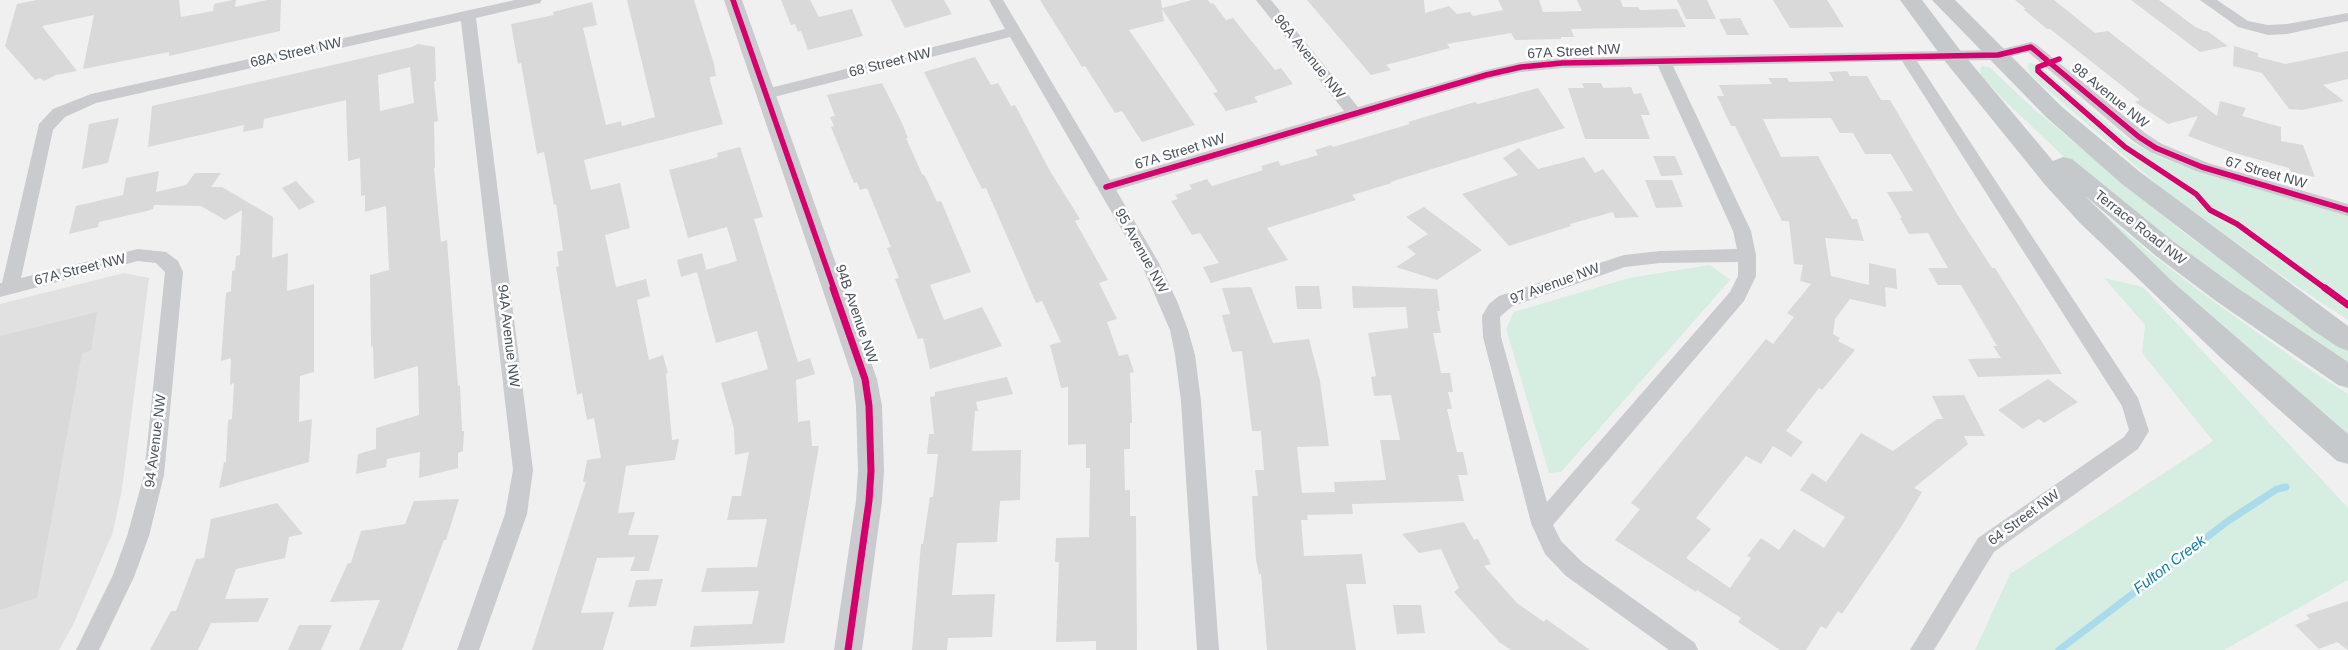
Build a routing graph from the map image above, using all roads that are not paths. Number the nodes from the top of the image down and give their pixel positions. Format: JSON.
{"nodes":[{"id":1,"x":535,"y":0,"type":"edge"},
{"id":2,"x":733,"y":0,"type":"edge"},
{"id":3,"x":996,"y":0,"type":"edge"},
{"id":4,"x":1263,"y":0,"type":"edge"},
{"id":5,"x":1911,"y":0,"type":"edge"},
{"id":6,"x":1942,"y":0,"type":"edge"},
{"id":7,"x":2207,"y":0,"type":"edge"},
{"id":8,"x":468,"y":15,"type":"junction"},
{"id":9,"x":2348,"y":17,"type":"edge"},
{"id":10,"x":1015,"y":32,"type":"junction"},
{"id":11,"x":2031,"y":47,"type":"joint"},
{"id":12,"x":1952,"y":55,"type":"junction"},
{"id":13,"x":1998,"y":55,"type":"junction"},
{"id":14,"x":1906,"y":56,"type":"junction"},
{"id":15,"x":1663,"y":61,"type":"junction"},
{"id":16,"x":766,"y":94,"type":"junction"},
{"id":17,"x":1355,"y":114,"type":"junction"},
{"id":18,"x":2178,"y":158,"type":"joint"},
{"id":19,"x":1106,"y":187,"type":"junction"},
{"id":20,"x":2348,"y":210,"type":"edge"},
{"id":21,"x":1747,"y":255,"type":"junction"},
{"id":22,"x":160,"y":257,"type":"joint"},
{"id":23,"x":5,"y":289,"type":"edge"},
{"id":24,"x":2348,"y":340,"type":"edge"},
{"id":25,"x":2348,"y":377,"type":"edge"},
{"id":26,"x":2348,"y":452,"type":"edge"},
{"id":27,"x":1542,"y":523,"type":"junction"},
{"id":28,"x":87,"y":650,"type":"edge"},
{"id":29,"x":468,"y":650,"type":"edge"},
{"id":30,"x":848,"y":650,"type":"edge"},
{"id":31,"x":1208,"y":650,"type":"edge"},
{"id":32,"x":1687,"y":650,"type":"edge"},
{"id":33,"x":1921,"y":650,"type":"edge"}],
"edges":[{"from":1,"to":8,"type":"street","name":"68A Street NW"},
{"from":2,"to":16,"type":"street","name":"94B Avenue NW"},
{"from":3,"to":10,"type":"street","name":"95 Avenue NW"},
{"from":4,"to":17,"type":"street","name":"96A Avenue NW"},
{"from":5,"to":12,"type":"main road"},
{"from":6,"to":13,"type":"main road"},
{"from":7,"to":9,"type":"street"},
{"from":8,"to":23,"type":"street","name":"68A Street NW"},
{"from":8,"to":29,"type":"street","name":"94A Avenue NW"},
{"from":10,"to":16,"type":"street","name":"68 Street NW"},
{"from":10,"to":19,"type":"street","name":"95 Avenue NW"},
{"from":11,"to":13,"type":"street","name":"67A Street NW"},
{"from":11,"to":18,"type":"street","name":"98 Avenue NW"},
{"from":12,"to":13,"type":"street","name":"67A Street NW"},
{"from":12,"to":14,"type":"street","name":"67A Street NW"},
{"from":12,"to":25,"type":"main road","name":"Terrace Road NW"},
{"from":12,"to":26,"type":"main road"},
{"from":13,"to":24,"type":"main road"},
{"from":14,"to":15,"type":"street","name":"67A Street NW"},
{"from":14,"to":33,"type":"street","name":"64 Street NW"},
{"from":15,"to":17,"type":"street","name":"67A Street NW"},
{"from":15,"to":21,"type":"street"},
{"from":16,"to":30,"type":"street","name":"94B Avenue NW"},
{"from":17,"to":19,"type":"street","name":"67A Street NW"},
{"from":18,"to":20,"type":"street","name":"67 Street NW"},
{"from":19,"to":31,"type":"street","name":"95 Avenue NW"},
{"from":21,"to":27,"type":"street"},
{"from":21,"to":27,"type":"street","name":"97 Avenue NW"},
{"from":22,"to":23,"type":"street","name":"67A Street NW"},
{"from":22,"to":28,"type":"street","name":"94 Avenue NW"},
{"from":27,"to":32,"type":"street","name":"97 Avenue NW"}]}
